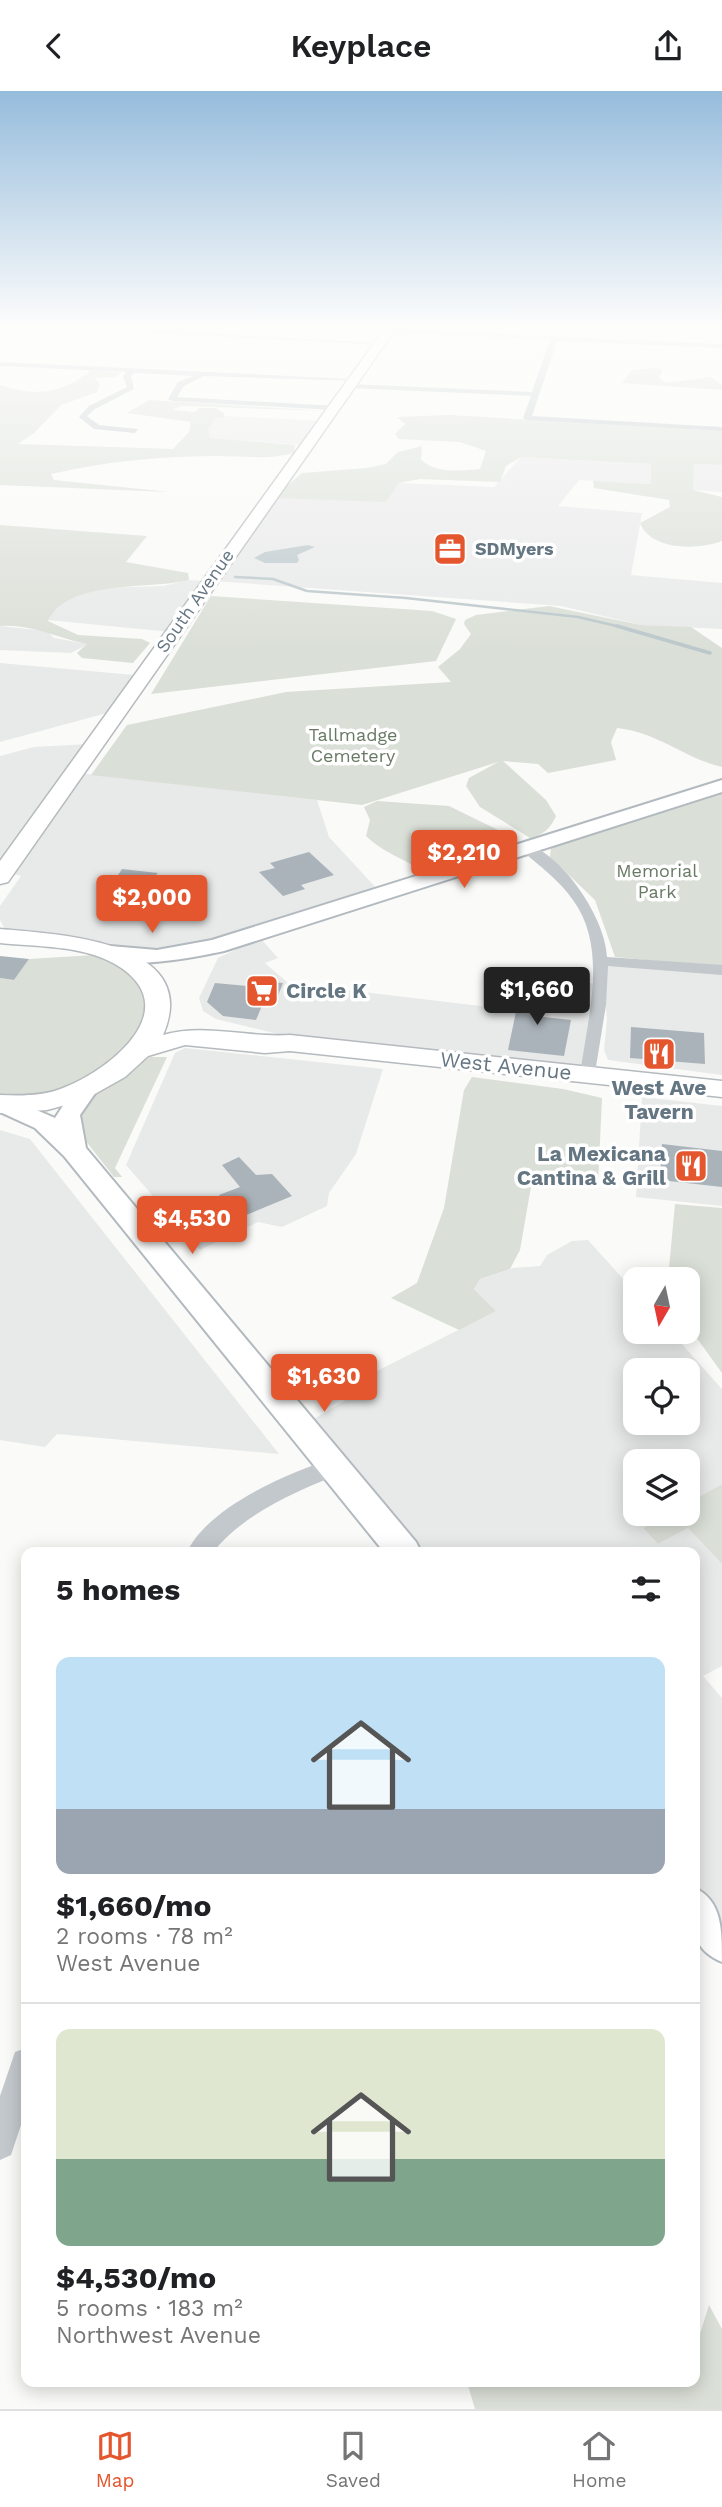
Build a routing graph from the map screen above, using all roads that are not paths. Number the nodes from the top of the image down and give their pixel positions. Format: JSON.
{"nodes":[{"id":1,"x":315,"y":435,"type":"edge"},
{"id":2,"x":722,"y":786,"type":"edge"},
{"id":3,"x":527,"y":848,"type":"junction"},
{"id":4,"x":0,"y":877,"type":"edge"},
{"id":5,"x":3,"y":935,"type":"edge"},
{"id":6,"x":195,"y":952,"type":"junction"},
{"id":7,"x":110,"y":953,"type":"junction"},
{"id":8,"x":602,"y":961,"type":"junction"},
{"id":9,"x":722,"y":970,"type":"edge"},
{"id":10,"x":157,"y":1000,"type":"junction"},
{"id":11,"x":290,"y":1043,"type":"junction"},
{"id":12,"x":140,"y":1050,"type":"junction"},
{"id":13,"x":587,"y":1075,"type":"junction"},
{"id":14,"x":86,"y":1089,"type":"junction"},
{"id":15,"x":722,"y":1089,"type":"edge"},
{"id":16,"x":2,"y":1104,"type":"edge"},
{"id":17,"x":73,"y":1150,"type":"junction"},
{"id":18,"x":334,"y":1467,"type":"junction"},
{"id":19,"x":203,"y":1547,"type":"edge"},
{"id":20,"x":400,"y":1547,"type":"edge"},
{"id":21,"x":700,"y":1914,"type":"edge"},
{"id":22,"x":722,"y":1941,"type":"edge"},
{"id":23,"x":21,"y":2079,"type":"edge"},
{"id":24,"x":0,"y":2144,"type":"edge"}],
"edges":[{"from":1,"to":4,"type":"main road","name":"South Avenue"},
{"from":2,"to":3,"type":"street"},
{"from":3,"to":6,"type":"street"},
{"from":3,"to":8,"type":"street"},
{"from":5,"to":7,"type":"main road","name":"West Avenue"},
{"from":6,"to":7,"type":"street"},
{"from":6,"to":10,"type":"street"},
{"from":7,"to":10,"type":"main road","name":"West Avenue"},
{"from":8,"to":9,"type":"street"},
{"from":8,"to":13,"type":"street"},
{"from":10,"to":11,"type":"main road","name":"West Avenue"},
{"from":10,"to":12,"type":"main road"},
{"from":11,"to":12,"type":"main road","name":"West Avenue"},
{"from":11,"to":13,"type":"main road","name":"West Avenue"},
{"from":12,"to":14,"type":"main road"},
{"from":13,"to":15,"type":"main road","name":"West Avenue"},
{"from":14,"to":16,"type":"main road"},
{"from":14,"to":17,"type":"street"},
{"from":16,"to":17,"type":"street"},
{"from":17,"to":18,"type":"street"},
{"from":18,"to":19,"type":"street"},
{"from":18,"to":20,"type":"street"},
{"from":21,"to":22,"type":"street"},
{"from":23,"to":24,"type":"street"}]}
